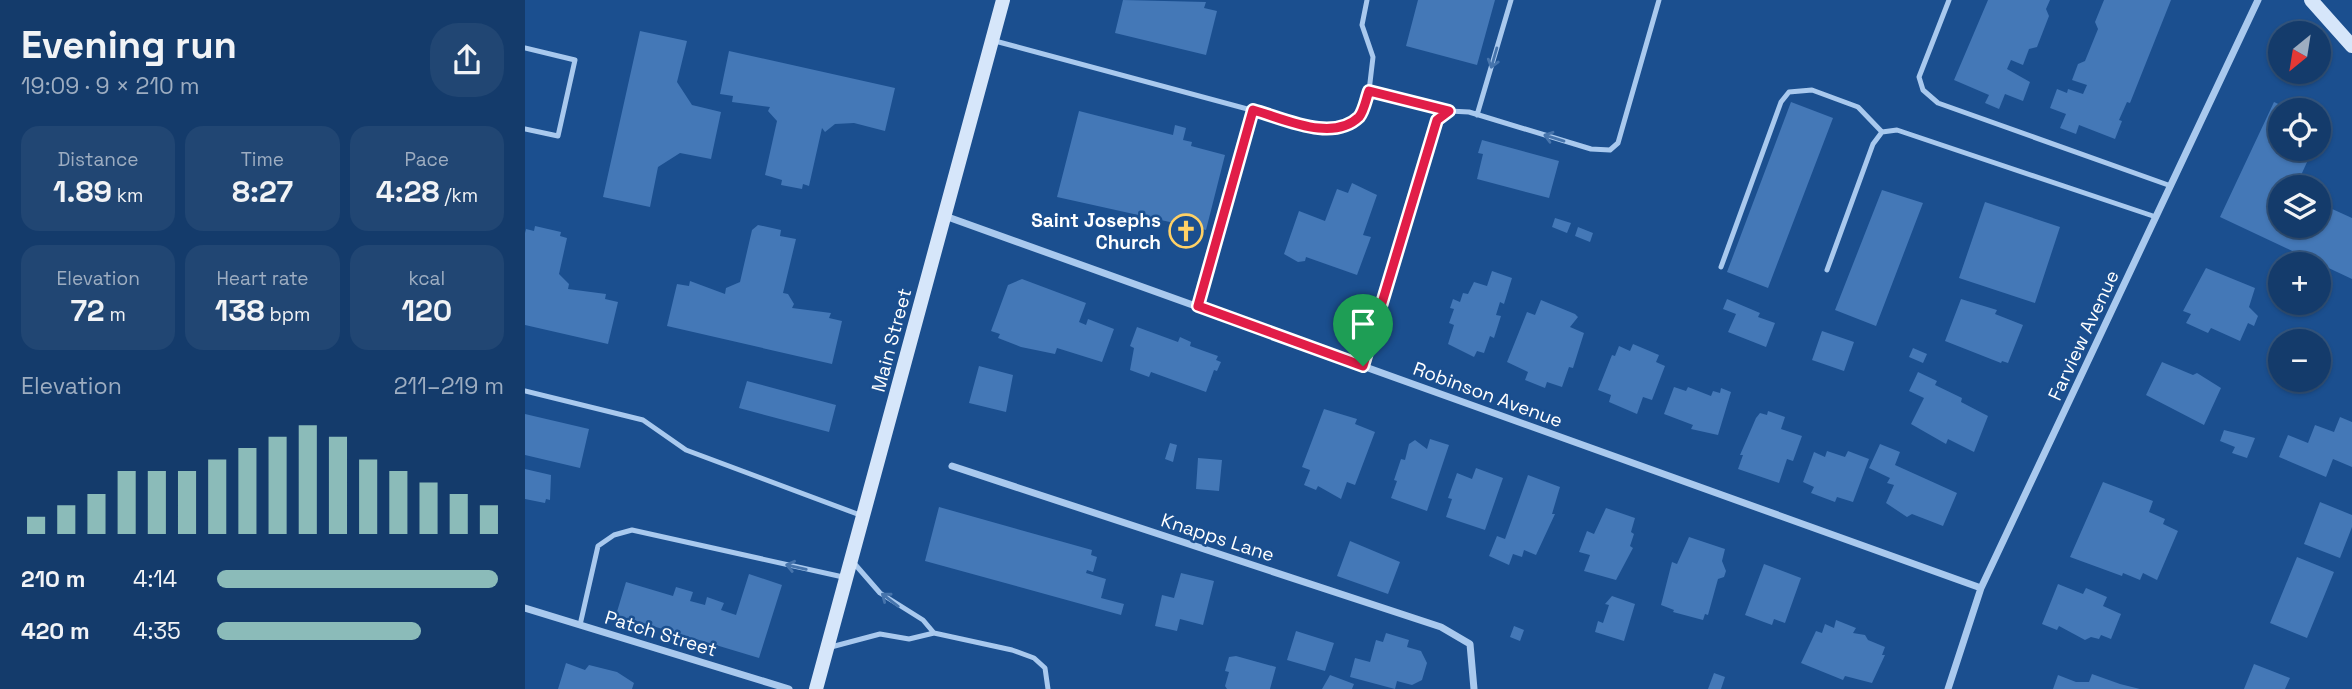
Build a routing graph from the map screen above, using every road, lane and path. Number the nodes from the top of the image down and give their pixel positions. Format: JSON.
{"nodes":[{"id":1,"x":1003,"y":0,"type":"edge"},
{"id":2,"x":1367,"y":0,"type":"edge"},
{"id":3,"x":1511,"y":0,"type":"edge"},
{"id":4,"x":1659,"y":0,"type":"edge"},
{"id":5,"x":1949,"y":0,"type":"edge"},
{"id":6,"x":2258,"y":0,"type":"edge"},
{"id":7,"x":2311,"y":0,"type":"edge"},
{"id":8,"x":992,"y":40,"type":"junction"},
{"id":9,"x":2352,"y":46,"type":"edge"},
{"id":10,"x":525,"y":48,"type":"edge"},
{"id":11,"x":1369,"y":91,"type":"junction"},
{"id":12,"x":1253,"y":110,"type":"junction"},
{"id":13,"x":1449,"y":111,"type":"junction"},
{"id":14,"x":1477,"y":115,"type":"junction"},
{"id":15,"x":525,"y":129,"type":"edge"},
{"id":16,"x":1882,"y":132,"type":"junction"},
{"id":17,"x":2171,"y":186,"type":"junction"},
{"id":18,"x":945,"y":216,"type":"junction"},
{"id":19,"x":2156,"y":217,"type":"junction"},
{"id":20,"x":1721,"y":267,"type":"dead end"},
{"id":21,"x":1827,"y":270,"type":"dead end"},
{"id":22,"x":1198,"y":306,"type":"junction"},
{"id":23,"x":1363,"y":366,"type":"junction"},
{"id":24,"x":525,"y":391,"type":"edge"},
{"id":25,"x":952,"y":466,"type":"dead end"},
{"id":26,"x":863,"y":516,"type":"junction"},
{"id":27,"x":851,"y":560,"type":"junction"},
{"id":28,"x":846,"y":578,"type":"junction"},
{"id":29,"x":1981,"y":588,"type":"junction"},
{"id":30,"x":525,"y":608,"type":"edge"},
{"id":31,"x":580,"y":625,"type":"junction"},
{"id":32,"x":934,"y":633,"type":"junction"},
{"id":33,"x":827,"y":648,"type":"junction"},
{"id":34,"x":789,"y":689,"type":"edge"},
{"id":35,"x":816,"y":689,"type":"edge"},
{"id":36,"x":1048,"y":689,"type":"edge"},
{"id":37,"x":1474,"y":689,"type":"edge"},
{"id":38,"x":1948,"y":689,"type":"edge"}],
"edges":[{"from":1,"to":8,"type":"main road","name":"Main Street"},
{"from":2,"to":11,"type":"lane"},
{"from":3,"to":14,"type":"lane","one_way":true},
{"from":4,"to":14,"type":"lane","one_way":true},
{"from":5,"to":17,"type":"lane"},
{"from":6,"to":17,"type":"street","name":"Farview Avenue"},
{"from":7,"to":9,"type":"main road"},
{"from":8,"to":12,"type":"lane"},
{"from":8,"to":18,"type":"main road","name":"Main Street"},
{"from":10,"to":15,"type":"lane"},
{"from":11,"to":12,"type":"lane"},
{"from":11,"to":13,"type":"lane"},
{"from":12,"to":22,"type":"lane"},
{"from":13,"to":14,"type":"lane"},
{"from":13,"to":23,"type":"lane"},
{"from":16,"to":19,"type":"lane"},
{"from":16,"to":20,"type":"lane"},
{"from":16,"to":21,"type":"lane"},
{"from":17,"to":19,"type":"street","name":"Farview Avenue"},
{"from":18,"to":22,"type":"street","name":"Robinson Avenue"},
{"from":18,"to":26,"type":"main road","name":"Main Street"},
{"from":19,"to":29,"type":"street","name":"Farview Avenue"},
{"from":22,"to":23,"type":"street","name":"Robinson Avenue"},
{"from":23,"to":29,"type":"street","name":"Robinson Avenue"},
{"from":24,"to":26,"type":"lane"},
{"from":25,"to":37,"type":"street","name":"Knapps Lane"},
{"from":26,"to":27,"type":"main road","name":"Main Street"},
{"from":27,"to":28,"type":"main road","name":"Main Street"},
{"from":32,"to":27,"type":"lane","one_way":true},
{"from":28,"to":31,"type":"lane","one_way":true},
{"from":28,"to":33,"type":"main road","name":"Main Street"},
{"from":29,"to":38,"type":"street","name":"Farview Avenue"},
{"from":30,"to":31,"type":"street","name":"Patch Street"},
{"from":31,"to":34,"type":"street","name":"Patch Street"},
{"from":32,"to":33,"type":"lane"},
{"from":32,"to":36,"type":"lane"},
{"from":33,"to":35,"type":"main road","name":"Main Street"}]}
